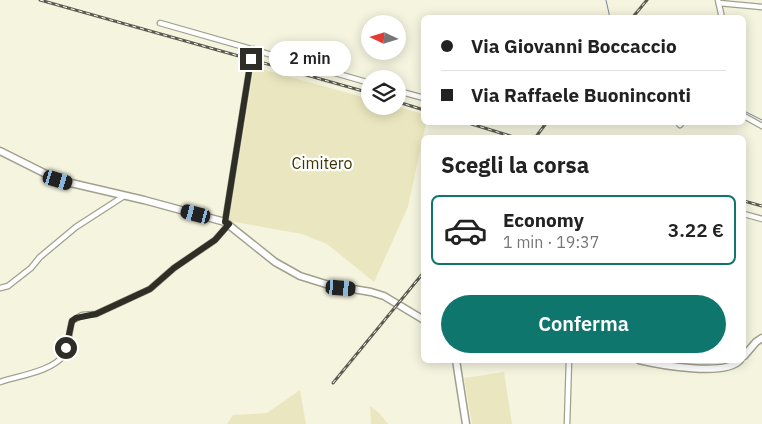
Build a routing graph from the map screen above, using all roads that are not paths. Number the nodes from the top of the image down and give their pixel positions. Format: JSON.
{"nodes":[{"id":1,"x":718,"y":2,"type":"edge"},
{"id":2,"x":762,"y":7,"type":"edge"},
{"id":3,"x":721,"y":15,"type":"edge"},
{"id":4,"x":160,"y":23,"type":"dead end"},
{"id":5,"x":254,"y":49,"type":"junction"},
{"id":6,"x":361,"y":80,"type":"edge"},
{"id":7,"x":406,"y":93,"type":"edge"},
{"id":8,"x":421,"y":97,"type":"edge"},
{"id":9,"x":746,"y":117,"type":"edge"},
{"id":10,"x":762,"y":126,"type":"edge"},
{"id":11,"x":0,"y":151,"type":"edge"},
{"id":12,"x":124,"y":196,"type":"junction"},
{"id":13,"x":746,"y":215,"type":"edge"},
{"id":14,"x":762,"y":219,"type":"edge"},
{"id":15,"x":227,"y":223,"type":"junction"},
{"id":16,"x":0,"y":288,"type":"edge"},
{"id":17,"x":421,"y":318,"type":"edge"},
{"id":18,"x":762,"y":338,"type":"edge"},
{"id":19,"x":746,"y":354,"type":"edge"},
{"id":20,"x":456,"y":363,"type":"edge"},
{"id":21,"x":569,"y":363,"type":"edge"},
{"id":22,"x":654,"y":363,"type":"edge"},
{"id":23,"x":736,"y":363,"type":"edge"},
{"id":24,"x":0,"y":382,"type":"edge"},
{"id":25,"x":466,"y":424,"type":"edge"},
{"id":26,"x":567,"y":424,"type":"edge"}],
"edges":[{"from":1,"to":2,"type":"street"},
{"from":1,"to":3,"type":"street"},
{"from":4,"to":5,"type":"street"},
{"from":5,"to":6,"type":"street"},
{"from":5,"to":15,"type":"street"},
{"from":7,"to":8,"type":"street"},
{"from":9,"to":10,"type":"street"},
{"from":11,"to":12,"type":"main road"},
{"from":12,"to":15,"type":"main road"},
{"from":12,"to":16,"type":"street"},
{"from":13,"to":14,"type":"street"},
{"from":15,"to":17,"type":"main road"},
{"from":15,"to":24,"type":"street"},
{"from":18,"to":19,"type":"main road"},
{"from":20,"to":25,"type":"main road"},
{"from":21,"to":26,"type":"street"},
{"from":22,"to":23,"type":"main road"}]}
